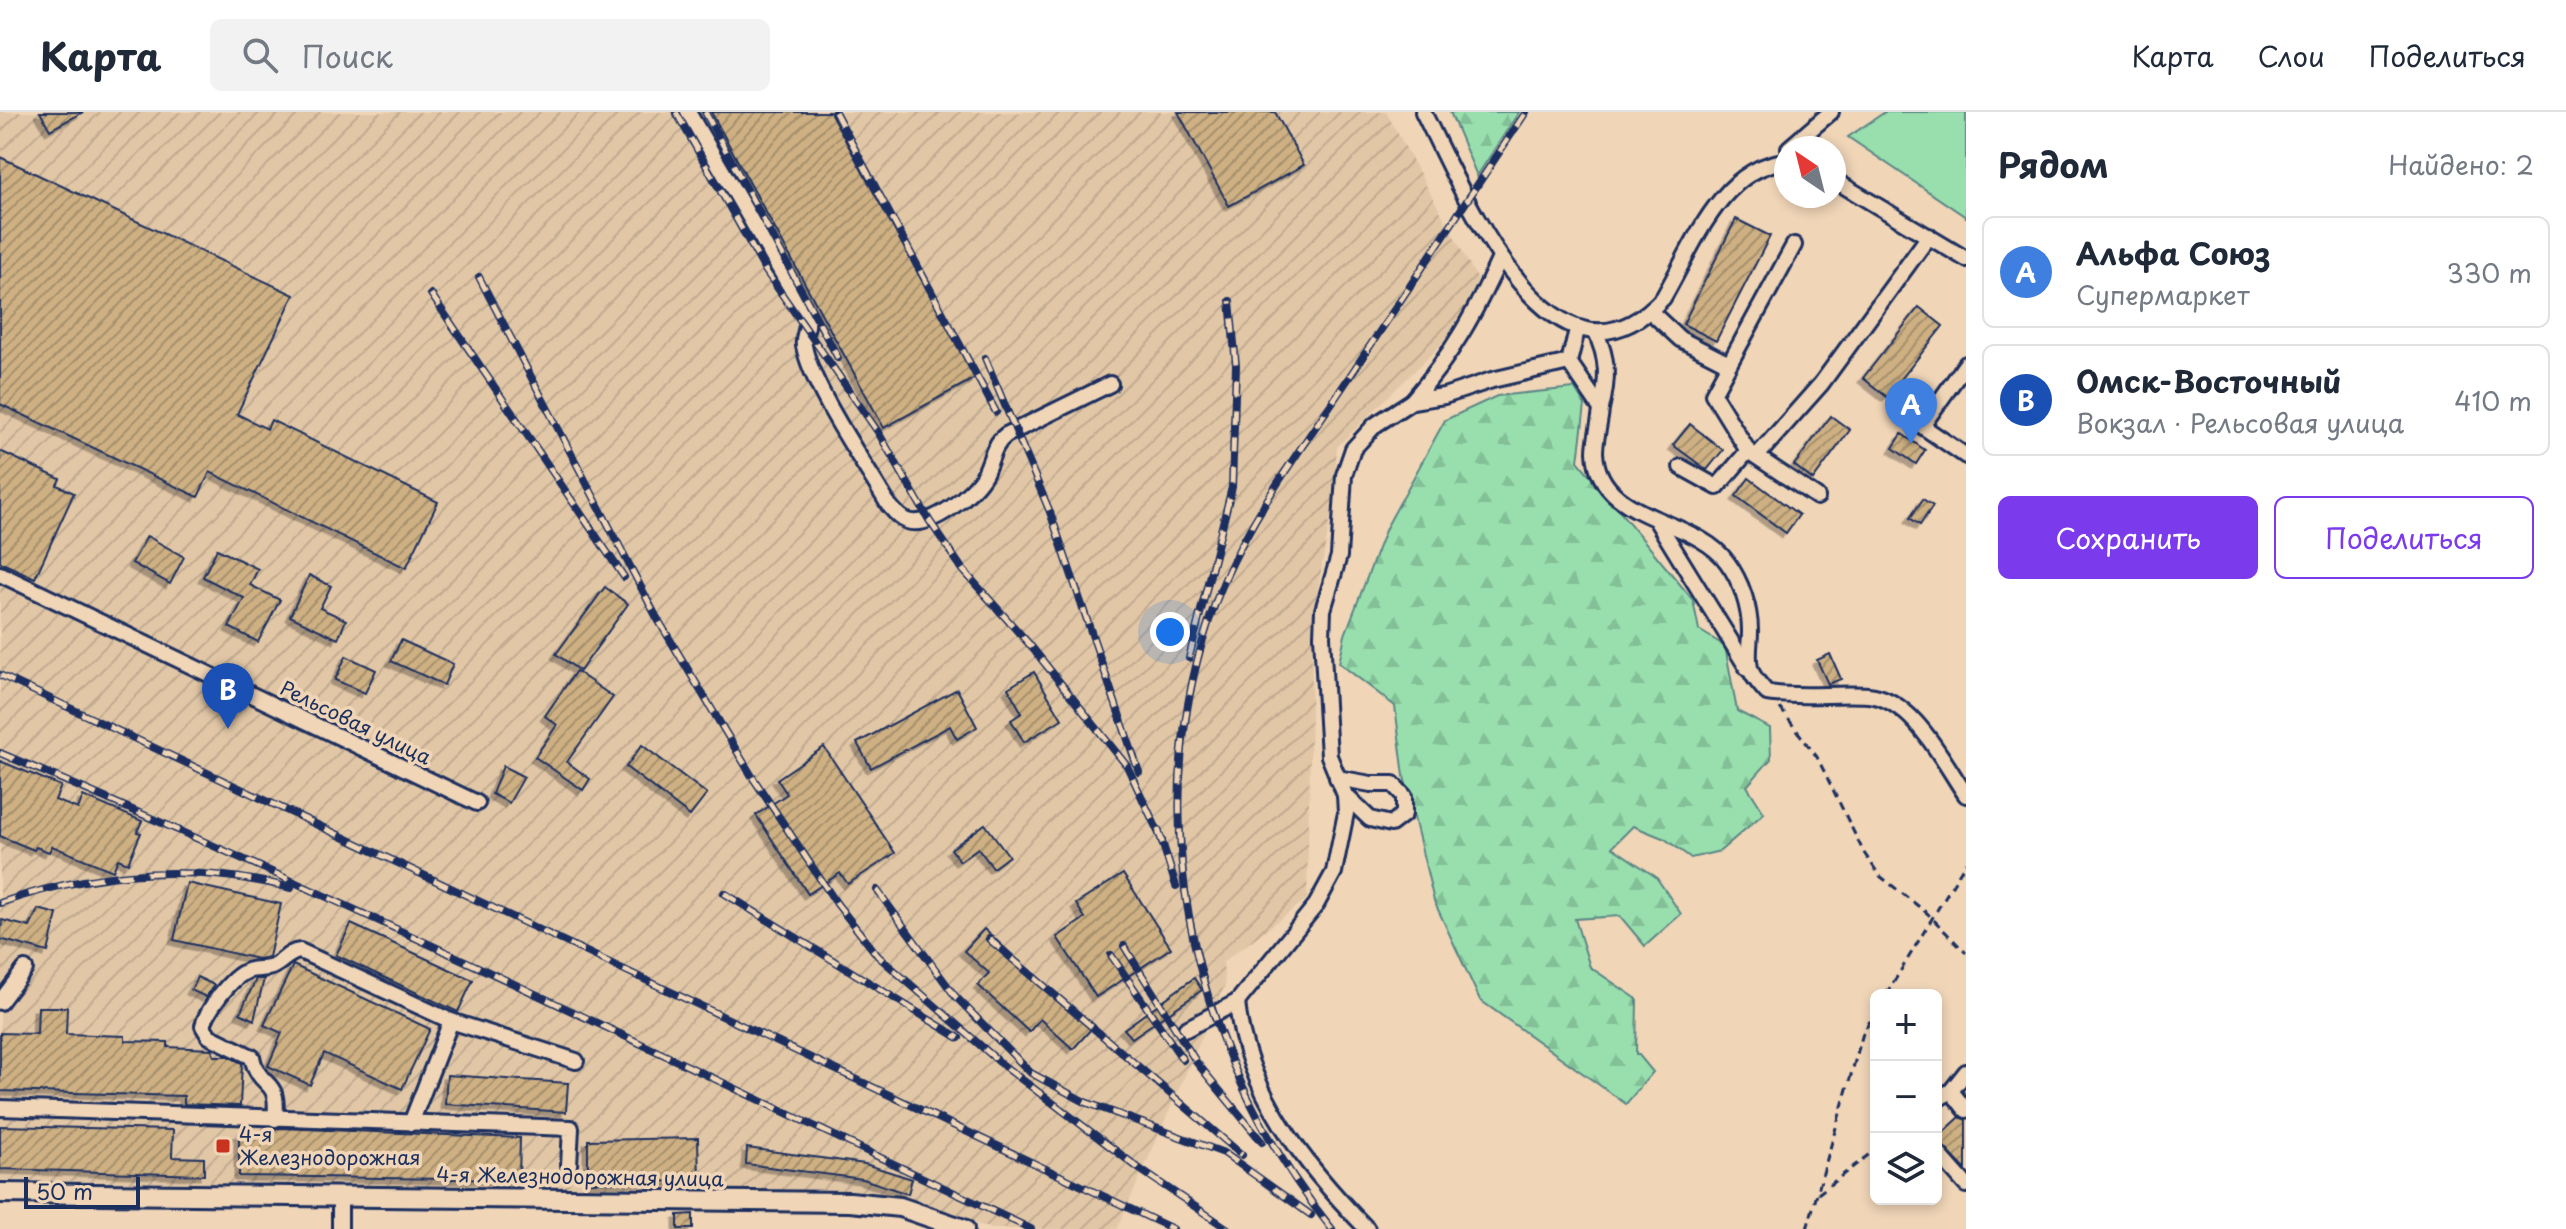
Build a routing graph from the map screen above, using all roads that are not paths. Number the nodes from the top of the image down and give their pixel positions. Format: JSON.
{"nodes":[{"id":1,"x":688,"y":112,"type":"edge"},
{"id":2,"x":1423,"y":112,"type":"edge"},
{"id":3,"x":1831,"y":112,"type":"edge"},
{"id":4,"x":1804,"y":136,"type":"edge"},
{"id":5,"x":1774,"y":163,"type":"edge"},
{"id":6,"x":1846,"y":187,"type":"edge"},
{"id":7,"x":1929,"y":236,"type":"junction"},
{"id":8,"x":1794,"y":245,"type":"dead end"},
{"id":9,"x":1500,"y":258,"type":"junction"},
{"id":10,"x":1966,"y":259,"type":"edge"},
{"id":11,"x":1651,"y":312,"type":"junction"},
{"id":12,"x":1577,"y":330,"type":"junction"},
{"id":13,"x":1595,"y":331,"type":"junction"},
{"id":14,"x":1569,"y":362,"type":"junction"},
{"id":15,"x":1729,"y":364,"type":"junction"},
{"id":16,"x":1966,"y":364,"type":"edge"},
{"id":17,"x":1110,"y":384,"type":"dead end"},
{"id":18,"x":1412,"y":401,"type":"junction"},
{"id":19,"x":1601,"y":409,"type":"junction"},
{"id":20,"x":1752,"y":454,"type":"junction"},
{"id":21,"x":1966,"y":456,"type":"edge"},
{"id":22,"x":1681,"y":467,"type":"dead end"},
{"id":23,"x":1817,"y":497,"type":"dead end"},
{"id":24,"x":1655,"y":520,"type":"junction"},
{"id":25,"x":0,"y":574,"type":"edge"},
{"id":26,"x":1750,"y":672,"type":"junction"},
{"id":27,"x":1337,"y":778,"type":"junction"},
{"id":28,"x":1345,"y":795,"type":"junction"},
{"id":29,"x":1966,"y":795,"type":"edge"},
{"id":30,"x":477,"y":803,"type":"dead end"},
{"id":31,"x":25,"y":969,"type":"dead end"},
{"id":32,"x":0,"y":1002,"type":"edge"},
{"id":33,"x":1237,"y":1002,"type":"junction"},
{"id":34,"x":451,"y":1021,"type":"junction"},
{"id":35,"x":1186,"y":1029,"type":"dead end"},
{"id":36,"x":576,"y":1061,"type":"dead end"},
{"id":37,"x":1966,"y":1072,"type":"edge"},
{"id":38,"x":1951,"y":1091,"type":"junction"},
{"id":39,"x":1942,"y":1096,"type":"edge"},
{"id":40,"x":0,"y":1108,"type":"edge"},
{"id":41,"x":1966,"y":1110,"type":"edge"},
{"id":42,"x":275,"y":1119,"type":"junction"},
{"id":43,"x":411,"y":1123,"type":"junction"},
{"id":44,"x":1942,"y":1158,"type":"edge"},
{"id":45,"x":569,"y":1165,"type":"dead end"},
{"id":46,"x":1966,"y":1185,"type":"edge"},
{"id":47,"x":0,"y":1193,"type":"edge"},
{"id":48,"x":340,"y":1196,"type":"junction"},
{"id":49,"x":340,"y":1229,"type":"edge"},
{"id":50,"x":964,"y":1229,"type":"edge"},
{"id":51,"x":1367,"y":1229,"type":"edge"}],
"edges":[{"from":1,"to":17,"type":"street"},
{"from":2,"to":9,"type":"street"},
{"from":3,"to":4,"type":"street"},
{"from":5,"to":11,"type":"street"},
{"from":6,"to":7,"type":"street"},
{"from":7,"to":10,"type":"street"},
{"from":7,"to":20,"type":"street"},
{"from":8,"to":15,"type":"street"},
{"from":9,"to":12,"type":"street"},
{"from":9,"to":18,"type":"street"},
{"from":11,"to":13,"type":"street"},
{"from":11,"to":15,"type":"street"},
{"from":12,"to":13,"type":"street"},
{"from":12,"to":14,"type":"street"},
{"from":13,"to":19,"type":"street"},
{"from":14,"to":18,"type":"street"},
{"from":14,"to":19,"type":"street"},
{"from":15,"to":20,"type":"street"},
{"from":16,"to":21,"type":"street"},
{"from":18,"to":27,"type":"street"},
{"from":19,"to":24,"type":"street"},
{"from":20,"to":22,"type":"street"},
{"from":20,"to":23,"type":"street"},
{"from":24,"to":26,"type":"street"},
{"from":24,"to":26,"type":"street"},
{"from":25,"to":30,"type":"street","name":"Рельсовая улица"},
{"from":26,"to":29,"type":"street"},
{"from":27,"to":28,"type":"street"},
{"from":27,"to":28,"type":"street"},
{"from":28,"to":33,"type":"street"},
{"from":31,"to":32,"type":"street"},
{"from":33,"to":35,"type":"street"},
{"from":33,"to":51,"type":"street"},
{"from":34,"to":36,"type":"street"},
{"from":34,"to":42,"type":"street"},
{"from":34,"to":43,"type":"street"},
{"from":37,"to":38,"type":"street"},
{"from":38,"to":39,"type":"street"},
{"from":38,"to":41,"type":"street"},
{"from":40,"to":42,"type":"street"},
{"from":42,"to":43,"type":"street"},
{"from":43,"to":45,"type":"street"},
{"from":44,"to":46,"type":"street"},
{"from":47,"to":48,"type":"main road","name":"4-я Железнодорожная улица"},
{"from":48,"to":49,"type":"street"},
{"from":48,"to":50,"type":"main road","name":"4-я Железнодорожная улица"}]}
